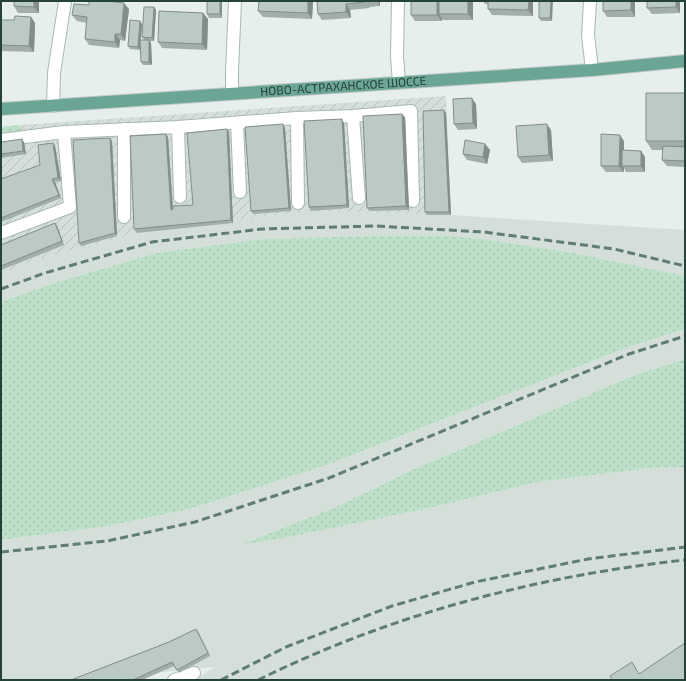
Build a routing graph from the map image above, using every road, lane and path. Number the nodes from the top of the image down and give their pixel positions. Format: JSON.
{"nodes":[{"id":1,"x":65,"y":1,"type":"edge"},
{"id":2,"x":235,"y":1,"type":"edge"},
{"id":3,"x":398,"y":1,"type":"edge"},
{"id":4,"x":590,"y":1,"type":"edge"},
{"id":5,"x":685,"y":61,"type":"edge"},
{"id":6,"x":592,"y":70,"type":"junction"},
{"id":7,"x":399,"y":82,"type":"junction"},
{"id":8,"x":232,"y":93,"type":"junction"},
{"id":9,"x":53,"y":106,"type":"junction"},
{"id":10,"x":1,"y":109,"type":"edge"},
{"id":11,"x":353,"y":116,"type":"junction"},
{"id":12,"x":297,"y":118,"type":"junction"},
{"id":13,"x":237,"y":123,"type":"junction"},
{"id":14,"x":178,"y":127,"type":"junction"},
{"id":15,"x":124,"y":130,"type":"junction"},
{"id":16,"x":64,"y":132,"type":"junction"},
{"id":17,"x":1,"y":140,"type":"edge"},
{"id":18,"x":240,"y":192,"type":"dead end"},
{"id":19,"x":180,"y":197,"type":"dead end"},
{"id":20,"x":359,"y":198,"type":"dead end"},
{"id":21,"x":414,"y":201,"type":"dead end"},
{"id":22,"x":298,"y":203,"type":"dead end"},
{"id":23,"x":124,"y":217,"type":"dead end"},
{"id":24,"x":1,"y":233,"type":"edge"},
{"id":25,"x":194,"y":673,"type":"dead end"},
{"id":26,"x":174,"y":680,"type":"edge"}],
"edges":[{"from":1,"to":9,"type":"street"},
{"from":2,"to":8,"type":"street"},
{"from":3,"to":7,"type":"street"},
{"from":4,"to":6,"type":"street"},
{"from":5,"to":6,"type":"main road","name":"НОВО-АСТРАХАНСКОЕ ШОССЕ"},
{"from":6,"to":7,"type":"main road","name":"НОВО-АСТРАХАНСКОЕ ШОССЕ"},
{"from":7,"to":8,"type":"main road","name":"НОВО-АСТРАХАНСКОЕ ШОССЕ"},
{"from":8,"to":9,"type":"main road","name":"НОВО-АСТРАХАНСКОЕ ШОССЕ"},
{"from":9,"to":10,"type":"main road","name":"НОВО-АСТРАХАНСКОЕ ШОССЕ"},
{"from":11,"to":12,"type":"street"},
{"from":11,"to":20,"type":"street"},
{"from":11,"to":21,"type":"street"},
{"from":12,"to":13,"type":"street"},
{"from":12,"to":22,"type":"street"},
{"from":13,"to":14,"type":"street"},
{"from":13,"to":18,"type":"street"},
{"from":14,"to":15,"type":"street"},
{"from":14,"to":19,"type":"street"},
{"from":15,"to":16,"type":"street"},
{"from":15,"to":23,"type":"street"},
{"from":16,"to":17,"type":"street"},
{"from":16,"to":24,"type":"street"},
{"from":25,"to":26,"type":"street"}]}
